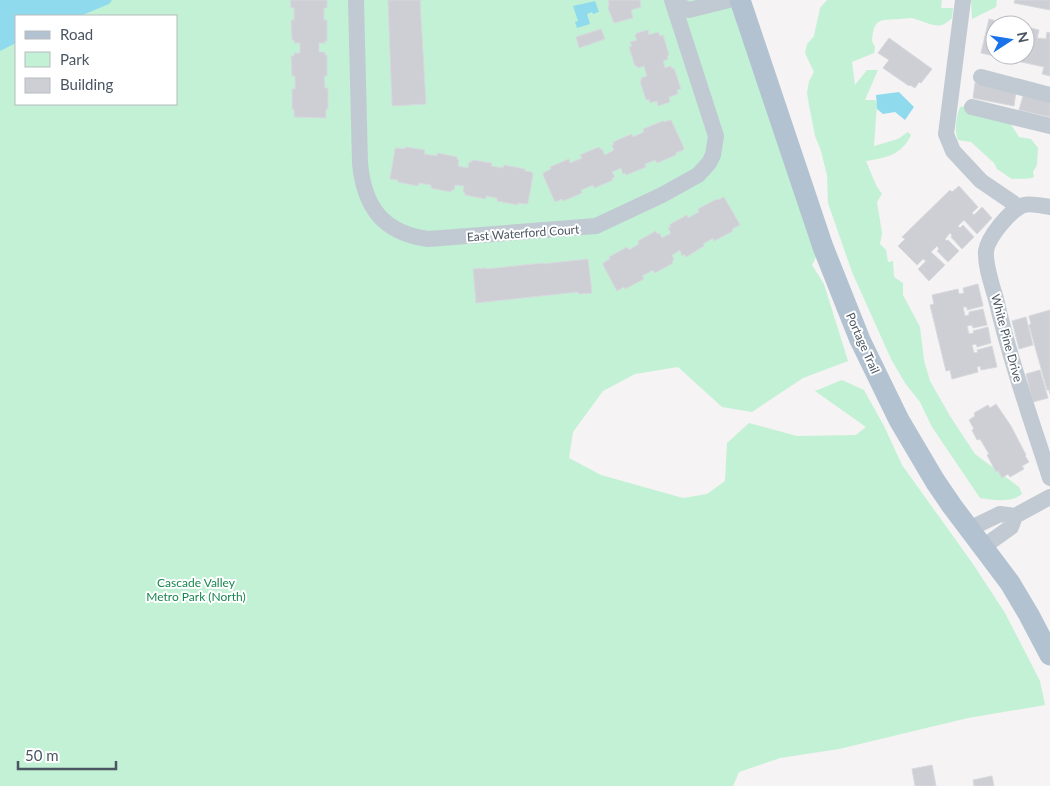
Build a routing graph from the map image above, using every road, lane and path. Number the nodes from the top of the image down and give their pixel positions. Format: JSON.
{"nodes":[{"id":1,"x":356,"y":0,"type":"edge"},
{"id":2,"x":729,"y":0,"type":"edge"},
{"id":3,"x":740,"y":0,"type":"edge"},
{"id":4,"x":963,"y":0,"type":"edge"},
{"id":5,"x":673,"y":1,"type":"edge"},
{"id":6,"x":981,"y":77,"type":"dead end"},
{"id":7,"x":1050,"y":95,"type":"edge"},
{"id":8,"x":972,"y":107,"type":"dead end"},
{"id":9,"x":1050,"y":126,"type":"edge"},
{"id":10,"x":1019,"y":207,"type":"junction"},
{"id":11,"x":1050,"y":207,"type":"edge"},
{"id":12,"x":1050,"y":478,"type":"edge"},
{"id":13,"x":1050,"y":498,"type":"edge"},
{"id":14,"x":1015,"y":516,"type":"junction"},
{"id":15,"x":969,"y":528,"type":"junction"},
{"id":16,"x":982,"y":547,"type":"junction"},
{"id":17,"x":1050,"y":655,"type":"edge"}],
"edges":[{"from":1,"to":5,"type":"street","name":"East Waterford Court"},
{"from":2,"to":5,"type":"street","name":"East Waterford Court"},
{"from":3,"to":15,"type":"main road","name":"Portage Trail"},
{"from":4,"to":10,"type":"street"},
{"from":6,"to":7,"type":"street"},
{"from":8,"to":9,"type":"street"},
{"from":10,"to":11,"type":"street"},
{"from":10,"to":12,"type":"street","name":"White Pine Drive"},
{"from":13,"to":14,"type":"street"},
{"from":14,"to":15,"type":"street"},
{"from":14,"to":16,"type":"street"},
{"from":15,"to":16,"type":"main road","name":"Portage Trail"},
{"from":16,"to":17,"type":"main road","name":"Portage Trail"}]}
